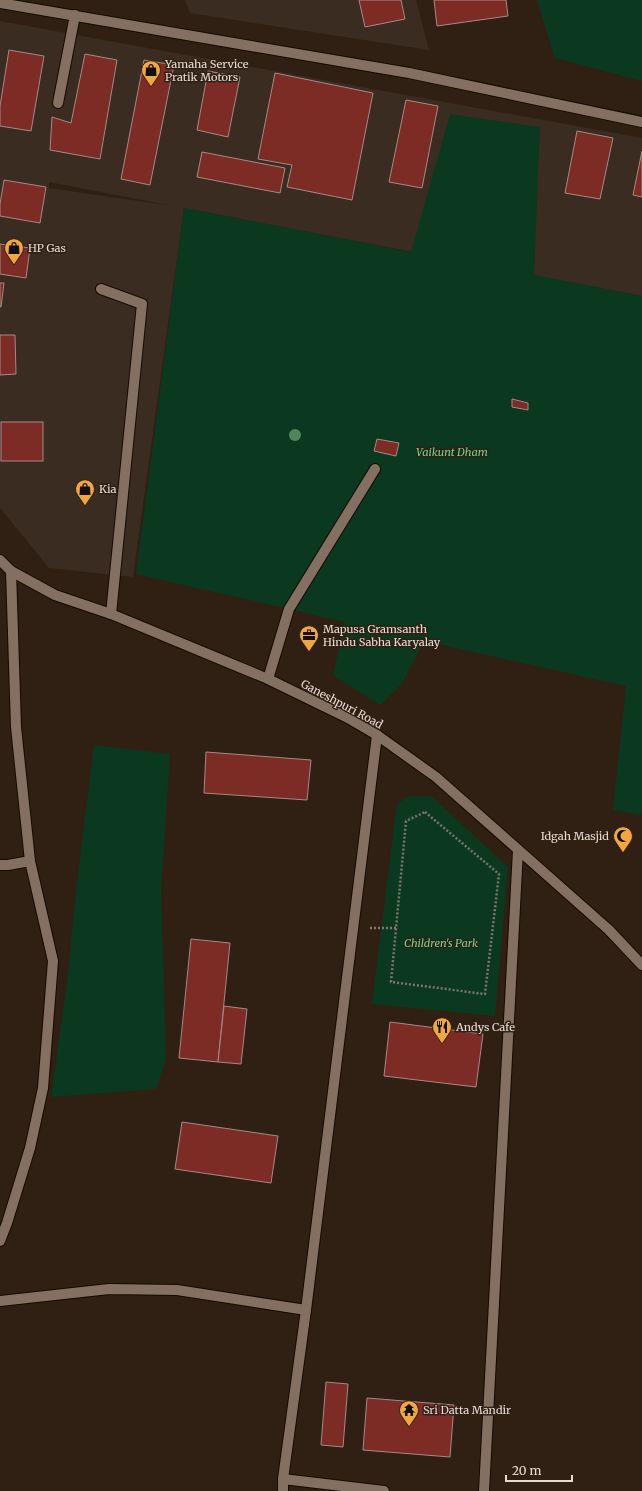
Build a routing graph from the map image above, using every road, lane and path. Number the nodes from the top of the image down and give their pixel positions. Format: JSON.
{"nodes":[{"id":1,"x":0,"y":3,"type":"edge"},
{"id":2,"x":49,"y":5,"type":"edge"},
{"id":3,"x":75,"y":15,"type":"junction"},
{"id":4,"x":58,"y":103,"type":"dead end"},
{"id":5,"x":642,"y":122,"type":"edge"},
{"id":6,"x":101,"y":289,"type":"dead end"},
{"id":7,"x":375,"y":469,"type":"dead end"},
{"id":8,"x":0,"y":560,"type":"edge"},
{"id":9,"x":11,"y":571,"type":"junction"},
{"id":10,"x":110,"y":614,"type":"junction"},
{"id":11,"x":268,"y":679,"type":"junction"},
{"id":12,"x":377,"y":735,"type":"junction"},
{"id":13,"x":518,"y":850,"type":"junction"},
{"id":14,"x":30,"y":861,"type":"junction"},
{"id":15,"x":0,"y":865,"type":"edge"},
{"id":16,"x":382,"y":928,"type":"dead end"},
{"id":17,"x":396,"y":928,"type":"junction"},
{"id":18,"x":642,"y":965,"type":"edge"},
{"id":19,"x":0,"y":1241,"type":"edge"},
{"id":20,"x":0,"y":1301,"type":"edge"},
{"id":21,"x":306,"y":1310,"type":"junction"},
{"id":22,"x":283,"y":1479,"type":"junction"},
{"id":23,"x":283,"y":1491,"type":"edge"},
{"id":24,"x":384,"y":1491,"type":"edge"},
{"id":25,"x":484,"y":1491,"type":"edge"}],
"edges":[{"from":1,"to":2,"type":"street"},
{"from":2,"to":3,"type":"street"},
{"from":3,"to":4,"type":"street"},
{"from":3,"to":5,"type":"street"},
{"from":6,"to":10,"type":"street"},
{"from":7,"to":11,"type":"street"},
{"from":8,"to":9,"type":"street","name":"Ganeshpuri Road"},
{"from":9,"to":10,"type":"street","name":"Ganeshpuri Road"},
{"from":9,"to":14,"type":"street"},
{"from":10,"to":11,"type":"street","name":"Ganeshpuri Road"},
{"from":11,"to":12,"type":"street","name":"Ganeshpuri Road"},
{"from":12,"to":13,"type":"street","name":"Ganeshpuri Road"},
{"from":12,"to":21,"type":"street"},
{"from":13,"to":18,"type":"street","name":"Ganeshpuri Road"},
{"from":13,"to":25,"type":"street"},
{"from":14,"to":15,"type":"street"},
{"from":14,"to":19,"type":"street"},
{"from":16,"to":17,"type":"path"},
{"from":17,"to":17,"type":"path"},
{"from":20,"to":21,"type":"street"},
{"from":21,"to":22,"type":"street"},
{"from":22,"to":23,"type":"street"},
{"from":22,"to":24,"type":"street"}]}
